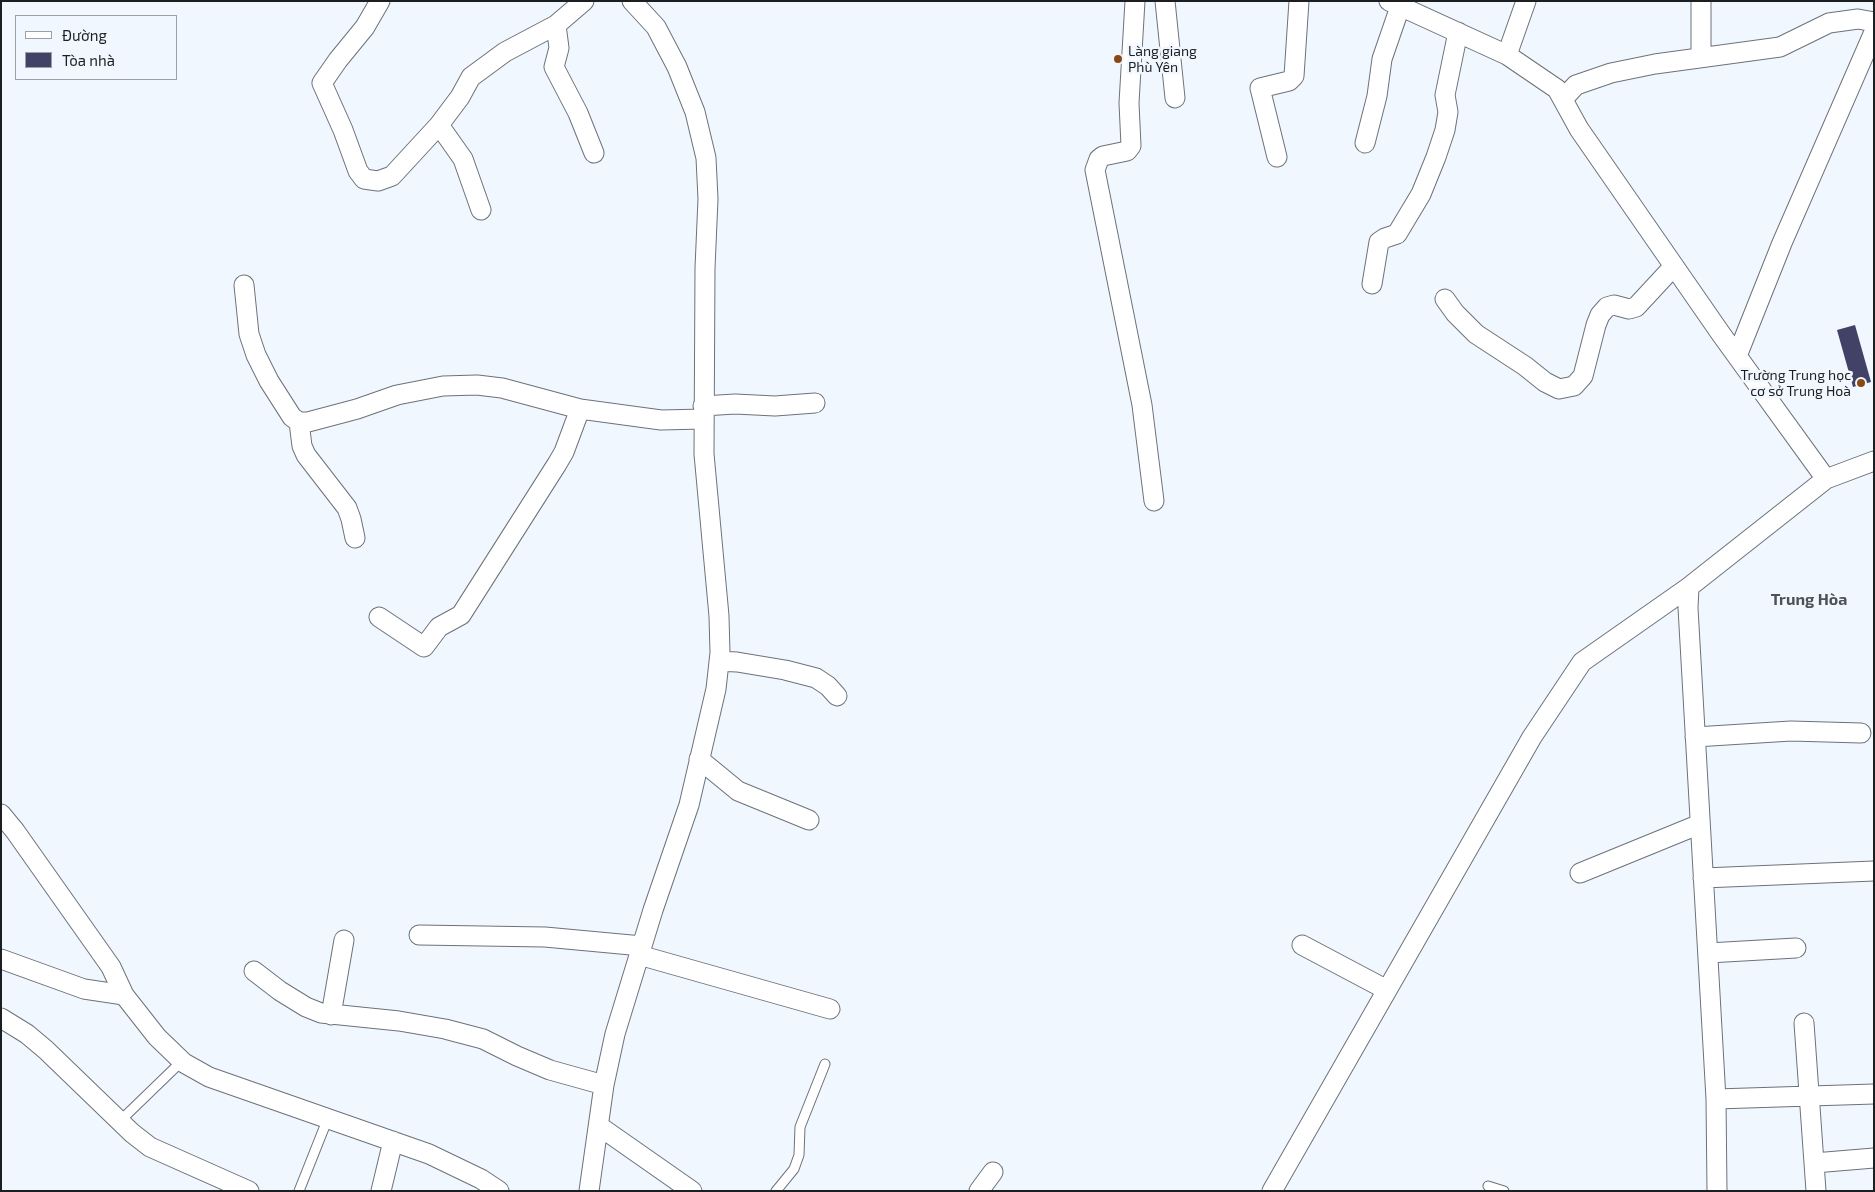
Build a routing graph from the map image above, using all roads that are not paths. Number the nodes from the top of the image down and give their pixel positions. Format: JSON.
{"nodes":[{"id":1,"x":380,"y":1,"type":"edge"},
{"id":2,"x":584,"y":1,"type":"edge"},
{"id":3,"x":632,"y":1,"type":"edge"},
{"id":4,"x":1135,"y":1,"type":"edge"},
{"id":5,"x":1165,"y":1,"type":"edge"},
{"id":6,"x":1299,"y":1,"type":"edge"},
{"id":7,"x":1526,"y":1,"type":"edge"},
{"id":8,"x":1702,"y":1,"type":"edge"},
{"id":9,"x":1397,"y":3,"type":"edge"},
{"id":10,"x":1874,"y":22,"type":"edge"},
{"id":11,"x":556,"y":25,"type":"junction"},
{"id":12,"x":1458,"y":32,"type":"junction"},
{"id":13,"x":1874,"y":32,"type":"edge"},
{"id":14,"x":1507,"y":55,"type":"junction"},
{"id":15,"x":1702,"y":57,"type":"junction"},
{"id":16,"x":1174,"y":98,"type":"dead end"},
{"id":17,"x":1562,"y":99,"type":"junction"},
{"id":18,"x":439,"y":125,"type":"junction"},
{"id":19,"x":1366,"y":143,"type":"dead end"},
{"id":20,"x":594,"y":154,"type":"dead end"},
{"id":21,"x":1277,"y":158,"type":"dead end"},
{"id":22,"x":481,"y":210,"type":"dead end"},
{"id":23,"x":1674,"y":266,"type":"junction"},
{"id":24,"x":1372,"y":284,"type":"dead end"},
{"id":25,"x":244,"y":286,"type":"dead end"},
{"id":26,"x":1445,"y":299,"type":"dead end"},
{"id":27,"x":1737,"y":356,"type":"junction"},
{"id":28,"x":815,"y":403,"type":"dead end"},
{"id":29,"x":580,"y":409,"type":"junction"},
{"id":30,"x":703,"y":413,"type":"junction"},
{"id":31,"x":299,"y":422,"type":"junction"},
{"id":32,"x":1874,"y":461,"type":"edge"},
{"id":33,"x":1826,"y":478,"type":"junction"},
{"id":34,"x":1154,"y":501,"type":"dead end"},
{"id":35,"x":355,"y":538,"type":"dead end"},
{"id":36,"x":1689,"y":586,"type":"junction"},
{"id":37,"x":379,"y":617,"type":"dead end"},
{"id":38,"x":719,"y":661,"type":"junction"},
{"id":39,"x":837,"y":696,"type":"dead end"},
{"id":40,"x":1861,"y":733,"type":"dead end"},
{"id":41,"x":1695,"y":737,"type":"junction"},
{"id":42,"x":699,"y":759,"type":"junction"},
{"id":43,"x":1,"y":814,"type":"edge"},
{"id":44,"x":809,"y":820,"type":"dead end"},
{"id":45,"x":1700,"y":824,"type":"junction"},
{"id":46,"x":1874,"y":871,"type":"edge"},
{"id":47,"x":1580,"y":873,"type":"dead end"},
{"id":48,"x":1704,"y":878,"type":"junction"},
{"id":49,"x":419,"y":935,"type":"dead end"},
{"id":50,"x":344,"y":940,"type":"dead end"},
{"id":51,"x":1302,"y":945,"type":"dead end"},
{"id":52,"x":1796,"y":948,"type":"dead end"},
{"id":53,"x":641,"y":950,"type":"junction"},
{"id":54,"x":1708,"y":953,"type":"junction"},
{"id":55,"x":1,"y":959,"type":"edge"},
{"id":56,"x":254,"y":970,"type":"dead end"},
{"id":57,"x":1387,"y":990,"type":"junction"},
{"id":58,"x":124,"y":995,"type":"junction"},
{"id":59,"x":830,"y":1009,"type":"dead end"},
{"id":60,"x":331,"y":1015,"type":"junction"},
{"id":61,"x":1,"y":1018,"type":"edge"},
{"id":62,"x":1804,"y":1023,"type":"dead end"},
{"id":63,"x":182,"y":1061,"type":"junction"},
{"id":64,"x":825,"y":1064,"type":"dead end"},
{"id":65,"x":604,"y":1085,"type":"junction"},
{"id":66,"x":1874,"y":1094,"type":"edge"},
{"id":67,"x":1810,"y":1096,"type":"junction"},
{"id":68,"x":1716,"y":1099,"type":"junction"},
{"id":69,"x":328,"y":1118,"type":"junction"},
{"id":70,"x":120,"y":1121,"type":"junction"},
{"id":71,"x":599,"y":1126,"type":"junction"},
{"id":72,"x":393,"y":1141,"type":"junction"},
{"id":73,"x":1874,"y":1158,"type":"edge"},
{"id":74,"x":1814,"y":1162,"type":"junction"},
{"id":75,"x":992,"y":1172,"type":"dead end"},
{"id":76,"x":1488,"y":1186,"type":"dead end"},
{"id":77,"x":250,"y":1191,"type":"edge"},
{"id":78,"x":299,"y":1191,"type":"edge"},
{"id":79,"x":381,"y":1191,"type":"edge"},
{"id":80,"x":499,"y":1191,"type":"edge"},
{"id":81,"x":589,"y":1191,"type":"edge"},
{"id":82,"x":692,"y":1191,"type":"edge"},
{"id":83,"x":776,"y":1191,"type":"edge"},
{"id":84,"x":978,"y":1191,"type":"edge"},
{"id":85,"x":1272,"y":1191,"type":"edge"},
{"id":86,"x":1504,"y":1191,"type":"edge"},
{"id":87,"x":1717,"y":1191,"type":"edge"},
{"id":88,"x":1816,"y":1191,"type":"edge"}],
"edges":[{"from":1,"to":18,"type":"street"},
{"from":2,"to":11,"type":"street"},
{"from":3,"to":30,"type":"street"},
{"from":4,"to":34,"type":"street"},
{"from":5,"to":16,"type":"street"},
{"from":6,"to":21,"type":"street"},
{"from":7,"to":14,"type":"street"},
{"from":8,"to":15,"type":"street"},
{"from":9,"to":12,"type":"street"},
{"from":9,"to":19,"type":"street"},
{"from":10,"to":15,"type":"street"},
{"from":11,"to":18,"type":"street"},
{"from":11,"to":20,"type":"street"},
{"from":12,"to":14,"type":"street"},
{"from":12,"to":24,"type":"street"},
{"from":13,"to":27,"type":"street"},
{"from":14,"to":17,"type":"street"},
{"from":15,"to":17,"type":"street"},
{"from":17,"to":23,"type":"street"},
{"from":18,"to":22,"type":"street"},
{"from":23,"to":26,"type":"street"},
{"from":23,"to":27,"type":"street"},
{"from":25,"to":31,"type":"street"},
{"from":27,"to":33,"type":"street"},
{"from":28,"to":30,"type":"street"},
{"from":29,"to":30,"type":"street"},
{"from":29,"to":31,"type":"street"},
{"from":29,"to":37,"type":"street"},
{"from":30,"to":38,"type":"street"},
{"from":31,"to":35,"type":"street"},
{"from":32,"to":33,"type":"street"},
{"from":33,"to":36,"type":"street"},
{"from":36,"to":41,"type":"street"},
{"from":36,"to":57,"type":"street"},
{"from":38,"to":39,"type":"street"},
{"from":38,"to":42,"type":"street"},
{"from":40,"to":41,"type":"street"},
{"from":41,"to":45,"type":"street"},
{"from":42,"to":44,"type":"street"},
{"from":42,"to":53,"type":"street"},
{"from":43,"to":58,"type":"street"},
{"from":45,"to":47,"type":"street"},
{"from":45,"to":48,"type":"street"},
{"from":46,"to":48,"type":"street"},
{"from":48,"to":54,"type":"street"},
{"from":49,"to":53,"type":"street"},
{"from":50,"to":60,"type":"street"},
{"from":51,"to":57,"type":"street"},
{"from":52,"to":54,"type":"street"},
{"from":53,"to":59,"type":"street"},
{"from":53,"to":65,"type":"street"},
{"from":54,"to":68,"type":"street"},
{"from":55,"to":58,"type":"street"},
{"from":56,"to":60,"type":"street"},
{"from":57,"to":85,"type":"street"},
{"from":58,"to":63,"type":"street"},
{"from":60,"to":65,"type":"street"},
{"from":61,"to":70,"type":"street"},
{"from":62,"to":67,"type":"street"},
{"from":63,"to":69,"type":"street"},
{"from":63,"to":70,"type":"lane"},
{"from":64,"to":83,"type":"lane"},
{"from":65,"to":71,"type":"street"},
{"from":66,"to":67,"type":"street"},
{"from":67,"to":68,"type":"street"},
{"from":67,"to":74,"type":"street"},
{"from":68,"to":87,"type":"street"},
{"from":69,"to":72,"type":"street"},
{"from":69,"to":78,"type":"lane"},
{"from":70,"to":77,"type":"street"},
{"from":71,"to":81,"type":"street"},
{"from":71,"to":82,"type":"street"},
{"from":72,"to":79,"type":"street"},
{"from":72,"to":80,"type":"street"},
{"from":73,"to":74,"type":"street"},
{"from":74,"to":88,"type":"street"},
{"from":75,"to":84,"type":"street"},
{"from":76,"to":86,"type":"lane"}]}
